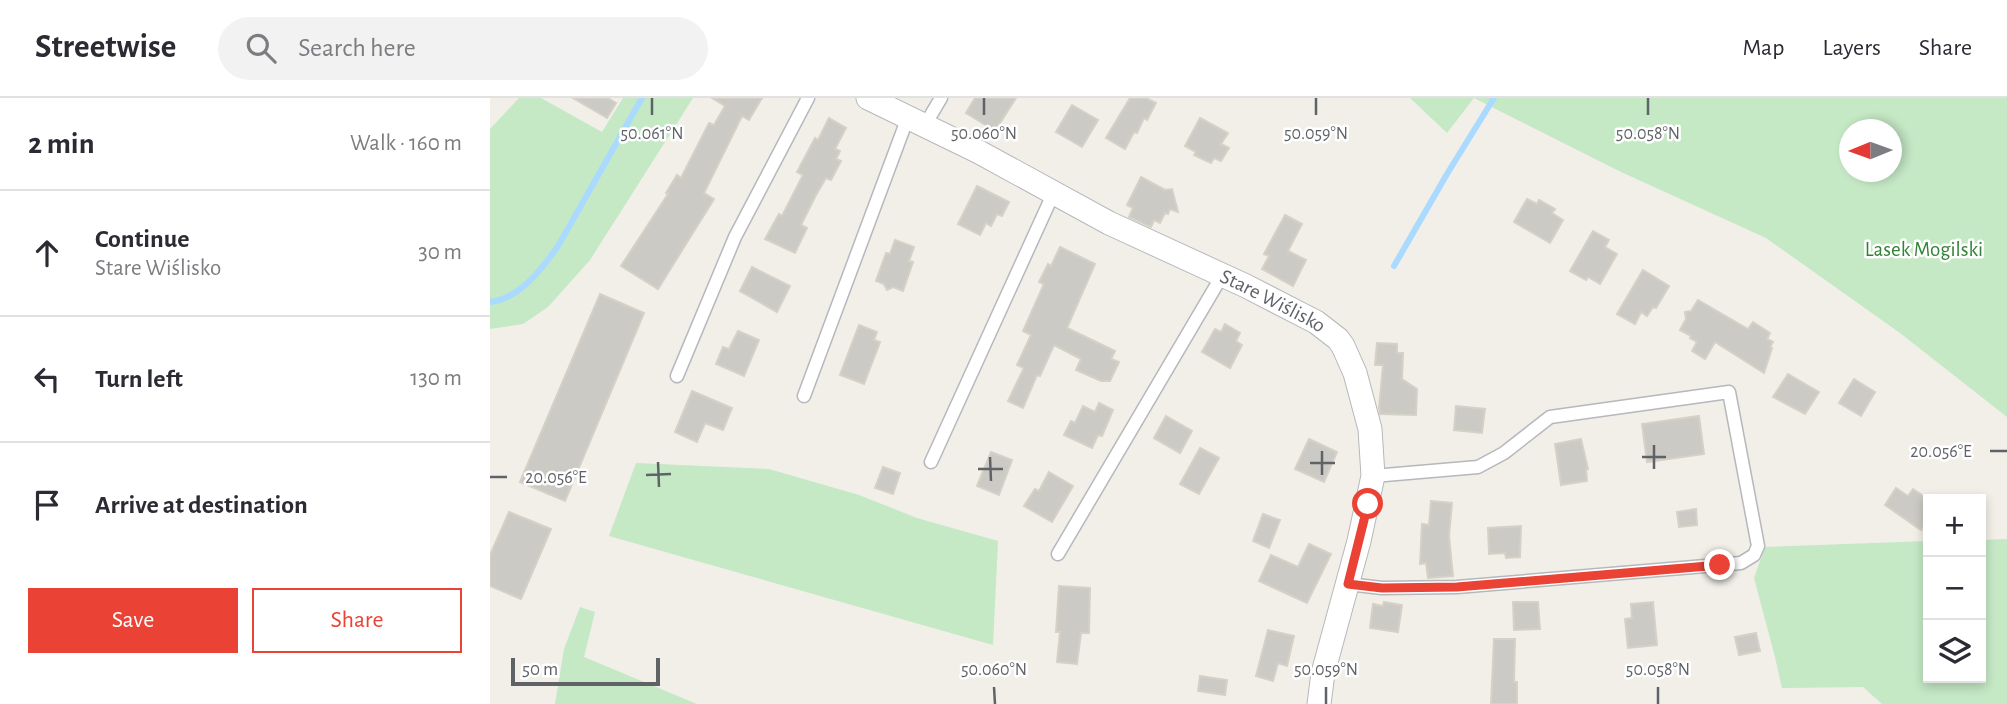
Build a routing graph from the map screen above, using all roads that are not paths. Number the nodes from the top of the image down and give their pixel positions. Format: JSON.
{"nodes":[{"id":1,"x":808,"y":98,"type":"edge"},
{"id":2,"x":868,"y":98,"type":"edge"},
{"id":3,"x":941,"y":98,"type":"edge"},
{"id":4,"x":917,"y":121,"type":"junction"},
{"id":5,"x":1054,"y":192,"type":"junction"},
{"id":6,"x":1223,"y":274,"type":"junction"},
{"id":7,"x":677,"y":376,"type":"dead end"},
{"id":8,"x":804,"y":396,"type":"dead end"},
{"id":9,"x":930,"y":462,"type":"dead end"},
{"id":10,"x":1373,"y":476,"type":"junction"},
{"id":11,"x":1058,"y":554,"type":"dead end"},
{"id":12,"x":1348,"y":584,"type":"junction"},
{"id":13,"x":1319,"y":704,"type":"edge"}],
"edges":[{"from":1,"to":7,"type":"lane"},
{"from":2,"to":4,"type":"street","name":"Stare Wiślisko"},
{"from":3,"to":4,"type":"lane"},
{"from":4,"to":5,"type":"street","name":"Stare Wiślisko"},
{"from":4,"to":8,"type":"lane"},
{"from":5,"to":6,"type":"street","name":"Stare Wiślisko"},
{"from":5,"to":9,"type":"lane"},
{"from":6,"to":10,"type":"street","name":"Stare Wiślisko"},
{"from":6,"to":11,"type":"lane"},
{"from":10,"to":12,"type":"street","name":"Stare Wiślisko"},
{"from":10,"to":12,"type":"lane"},
{"from":12,"to":13,"type":"street","name":"Stare Wiślisko"}]}
